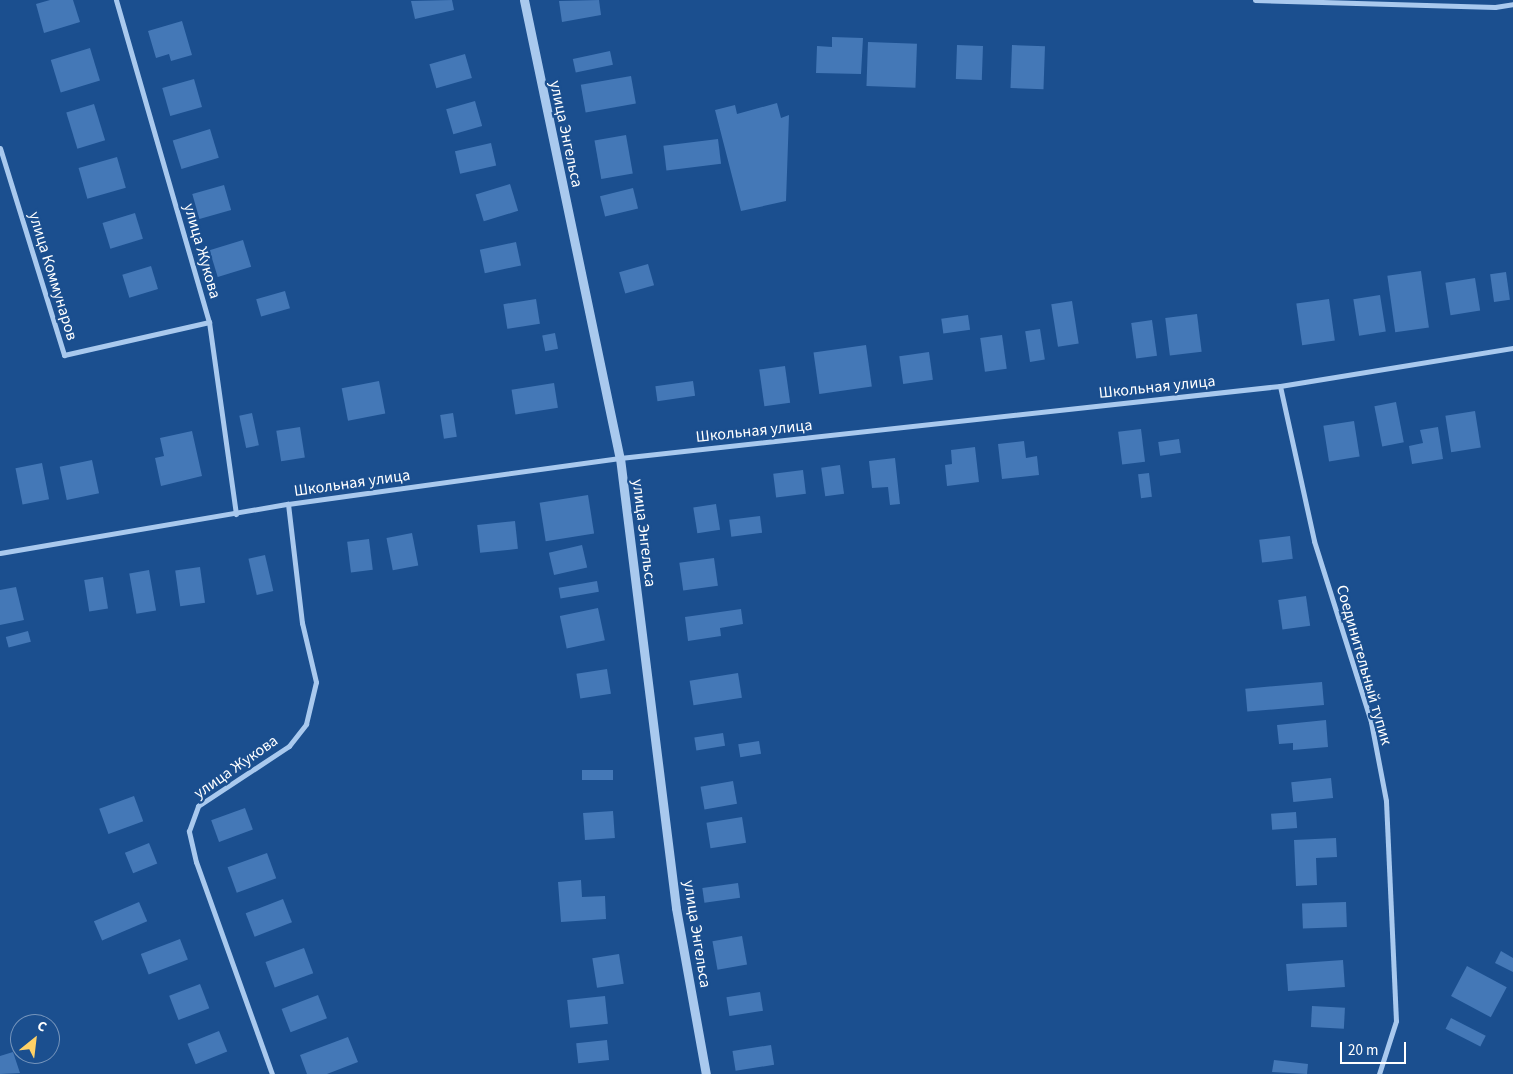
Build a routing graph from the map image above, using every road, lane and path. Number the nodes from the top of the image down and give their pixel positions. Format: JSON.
{"nodes":[{"id":1,"x":116,"y":0,"type":"edge"},
{"id":2,"x":524,"y":0,"type":"edge"},
{"id":3,"x":1255,"y":0,"type":"edge"},
{"id":4,"x":1513,"y":4,"type":"edge"},
{"id":5,"x":0,"y":148,"type":"edge"},
{"id":6,"x":209,"y":322,"type":"junction"},
{"id":7,"x":1513,"y":348,"type":"edge"},
{"id":8,"x":1280,"y":386,"type":"junction"},
{"id":9,"x":620,"y":458,"type":"junction"},
{"id":10,"x":288,"y":504,"type":"junction"},
{"id":11,"x":236,"y":514,"type":"junction"},
{"id":12,"x":0,"y":553,"type":"edge"},
{"id":13,"x":272,"y":1074,"type":"edge"},
{"id":14,"x":706,"y":1074,"type":"edge"},
{"id":15,"x":1379,"y":1074,"type":"edge"}],
"edges":[{"from":1,"to":6,"type":"street","name":"улица Жукова"},
{"from":2,"to":9,"type":"street","name":"улица Энгельса"},
{"from":3,"to":4,"type":"street"},
{"from":5,"to":6,"type":"street","name":"улица Коммунаров"},
{"from":6,"to":11,"type":"street","name":"улица Жукова"},
{"from":7,"to":8,"type":"street","name":"Школьная улица"},
{"from":8,"to":9,"type":"street","name":"Школьная улица"},
{"from":8,"to":15,"type":"street","name":"Соединительный тупик"},
{"from":9,"to":10,"type":"street","name":"Школьная улица"},
{"from":9,"to":14,"type":"street","name":"улица Энгельса"},
{"from":10,"to":11,"type":"street","name":"Школьная улица"},
{"from":10,"to":13,"type":"street","name":"улица Жукова"},
{"from":11,"to":12,"type":"street","name":"Школьная улица"}]}
